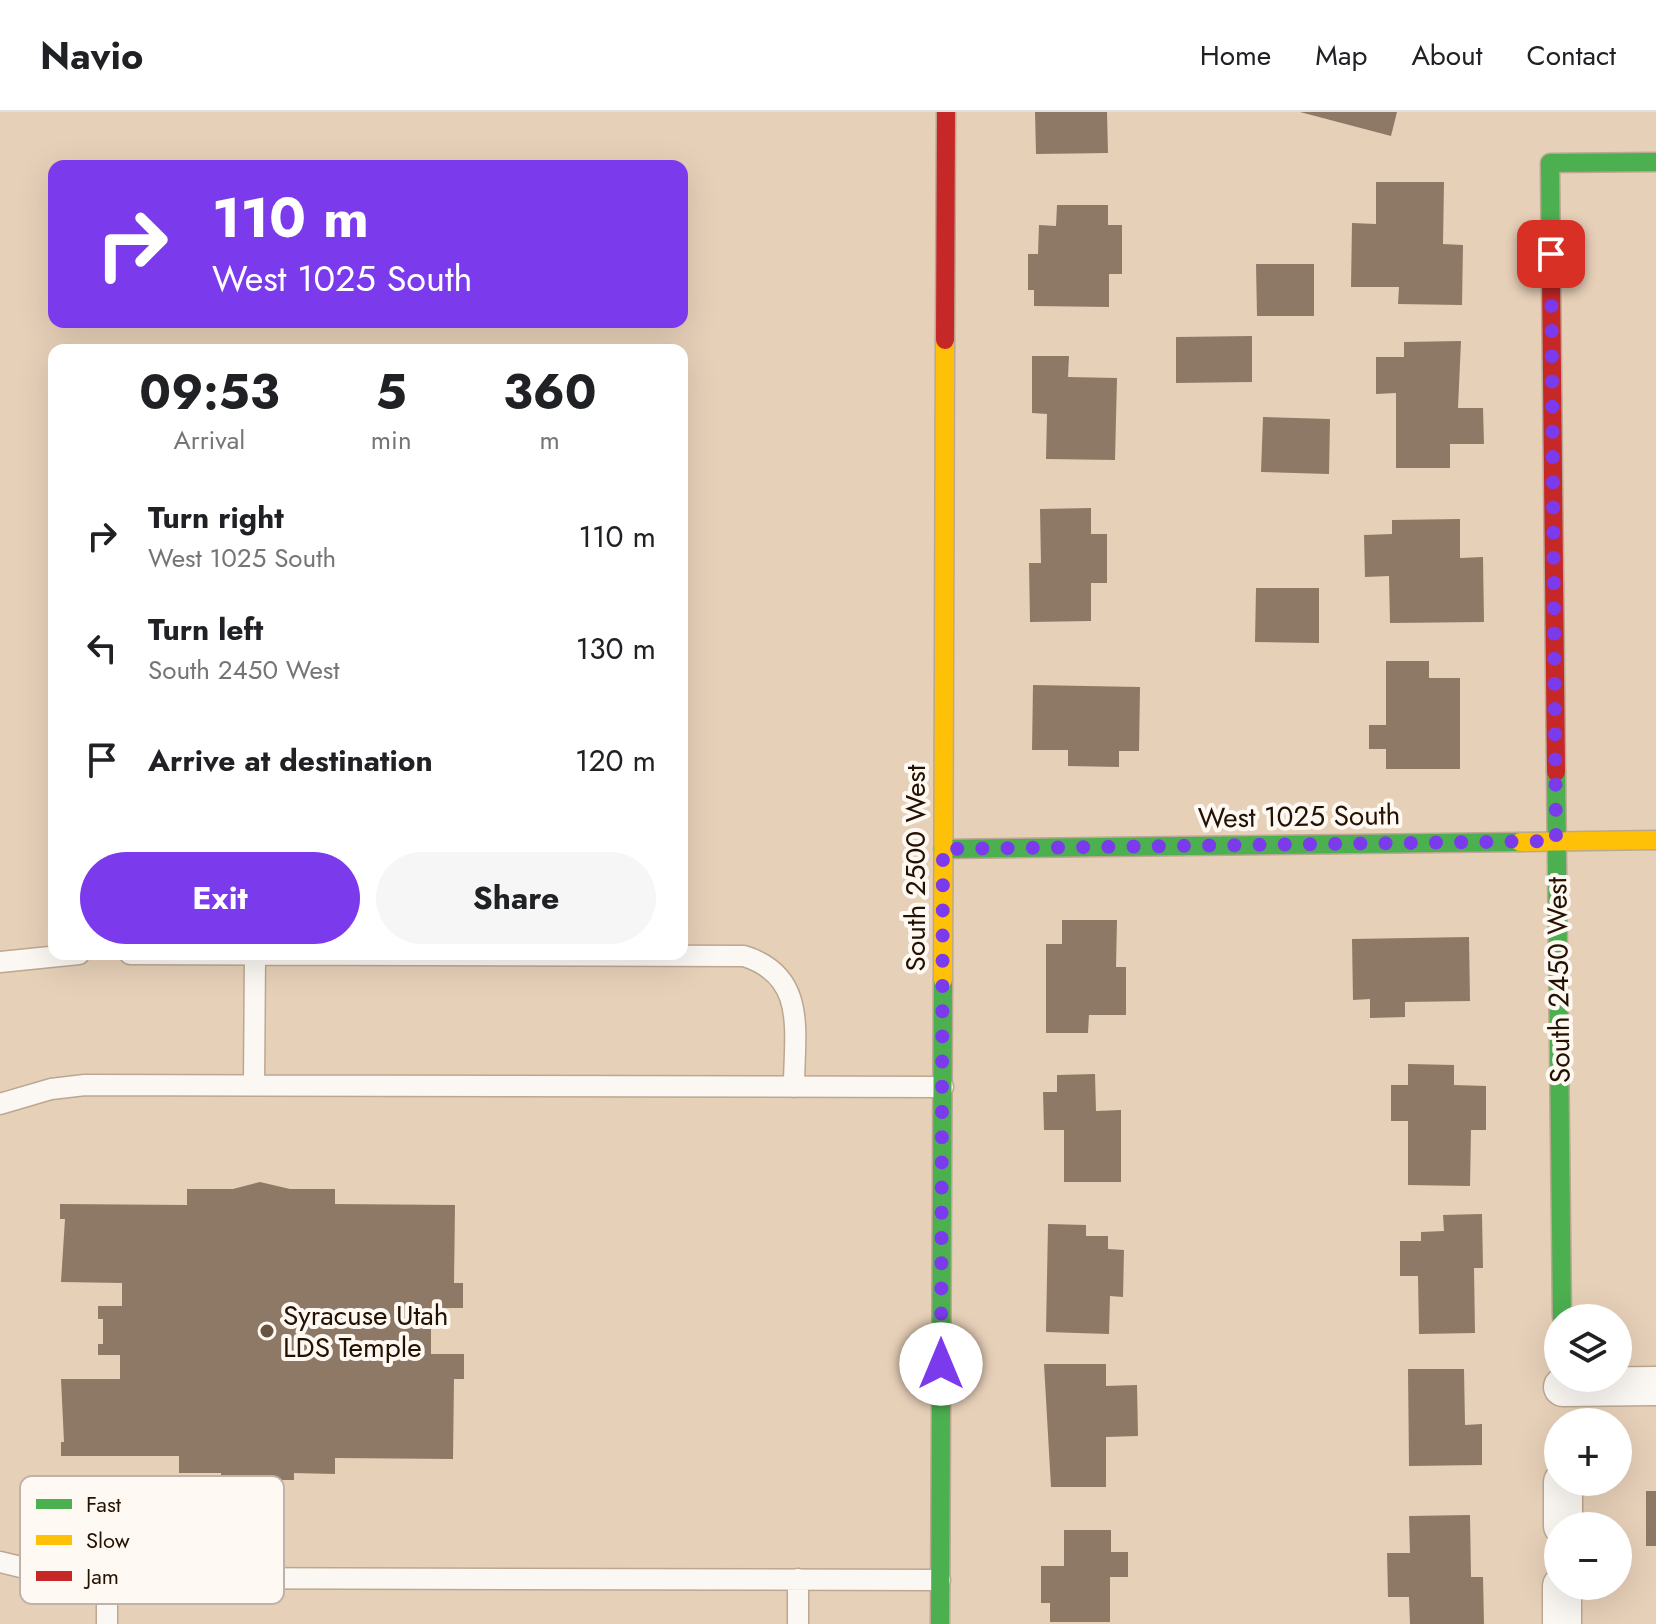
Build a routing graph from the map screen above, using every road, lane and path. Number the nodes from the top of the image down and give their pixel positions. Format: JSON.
{"nodes":[{"id":1,"x":946,"y":112,"type":"edge"},
{"id":2,"x":1656,"y":162,"type":"edge"},
{"id":3,"x":1656,"y":840,"type":"edge"},
{"id":4,"x":1556,"y":841,"type":"junction"},
{"id":5,"x":943,"y":849,"type":"junction"},
{"id":6,"x":688,"y":956,"type":"edge"},
{"id":7,"x":48,"y":957,"type":"edge"},
{"id":8,"x":255,"y":960,"type":"edge"},
{"id":9,"x":0,"y":962,"type":"edge"},
{"id":10,"x":254,"y":1085,"type":"junction"},
{"id":11,"x":794,"y":1087,"type":"junction"},
{"id":12,"x":943,"y":1087,"type":"junction"},
{"id":13,"x":0,"y":1104,"type":"edge"},
{"id":14,"x":1562,"y":1304,"type":"edge"},
{"id":15,"x":1656,"y":1386,"type":"edge"},
{"id":16,"x":1563,"y":1396,"type":"edge"},
{"id":17,"x":0,"y":1562,"type":"edge"},
{"id":18,"x":20,"y":1567,"type":"edge"},
{"id":19,"x":284,"y":1578,"type":"edge"},
{"id":20,"x":798,"y":1579,"type":"junction"},
{"id":21,"x":940,"y":1580,"type":"junction"},
{"id":22,"x":1562,"y":1600,"type":"edge"},
{"id":23,"x":798,"y":1624,"type":"edge"},
{"id":24,"x":940,"y":1624,"type":"edge"},
{"id":25,"x":1562,"y":1624,"type":"edge"}],
"edges":[{"from":1,"to":5,"type":"street","name":"South 2500 West"},
{"from":2,"to":4,"type":"street","name":"South 2450 West"},
{"from":3,"to":4,"type":"street","name":"West 1025 South"},
{"from":4,"to":5,"type":"street","name":"West 1025 South"},
{"from":4,"to":14,"type":"street","name":"South 2450 West"},
{"from":5,"to":12,"type":"street","name":"South 2500 West"},
{"from":6,"to":11,"type":"lane"},
{"from":7,"to":9,"type":"lane"},
{"from":8,"to":10,"type":"lane"},
{"from":10,"to":11,"type":"lane"},
{"from":10,"to":13,"type":"lane"},
{"from":11,"to":12,"type":"lane"},
{"from":12,"to":21,"type":"street","name":"South 2500 West"},
{"from":15,"to":16,"type":"street"},
{"from":17,"to":18,"type":"lane"},
{"from":19,"to":20,"type":"lane"},
{"from":20,"to":21,"type":"lane"},
{"from":20,"to":23,"type":"lane"},
{"from":21,"to":24,"type":"street","name":"South 2500 West"},
{"from":22,"to":25,"type":"street"}]}
